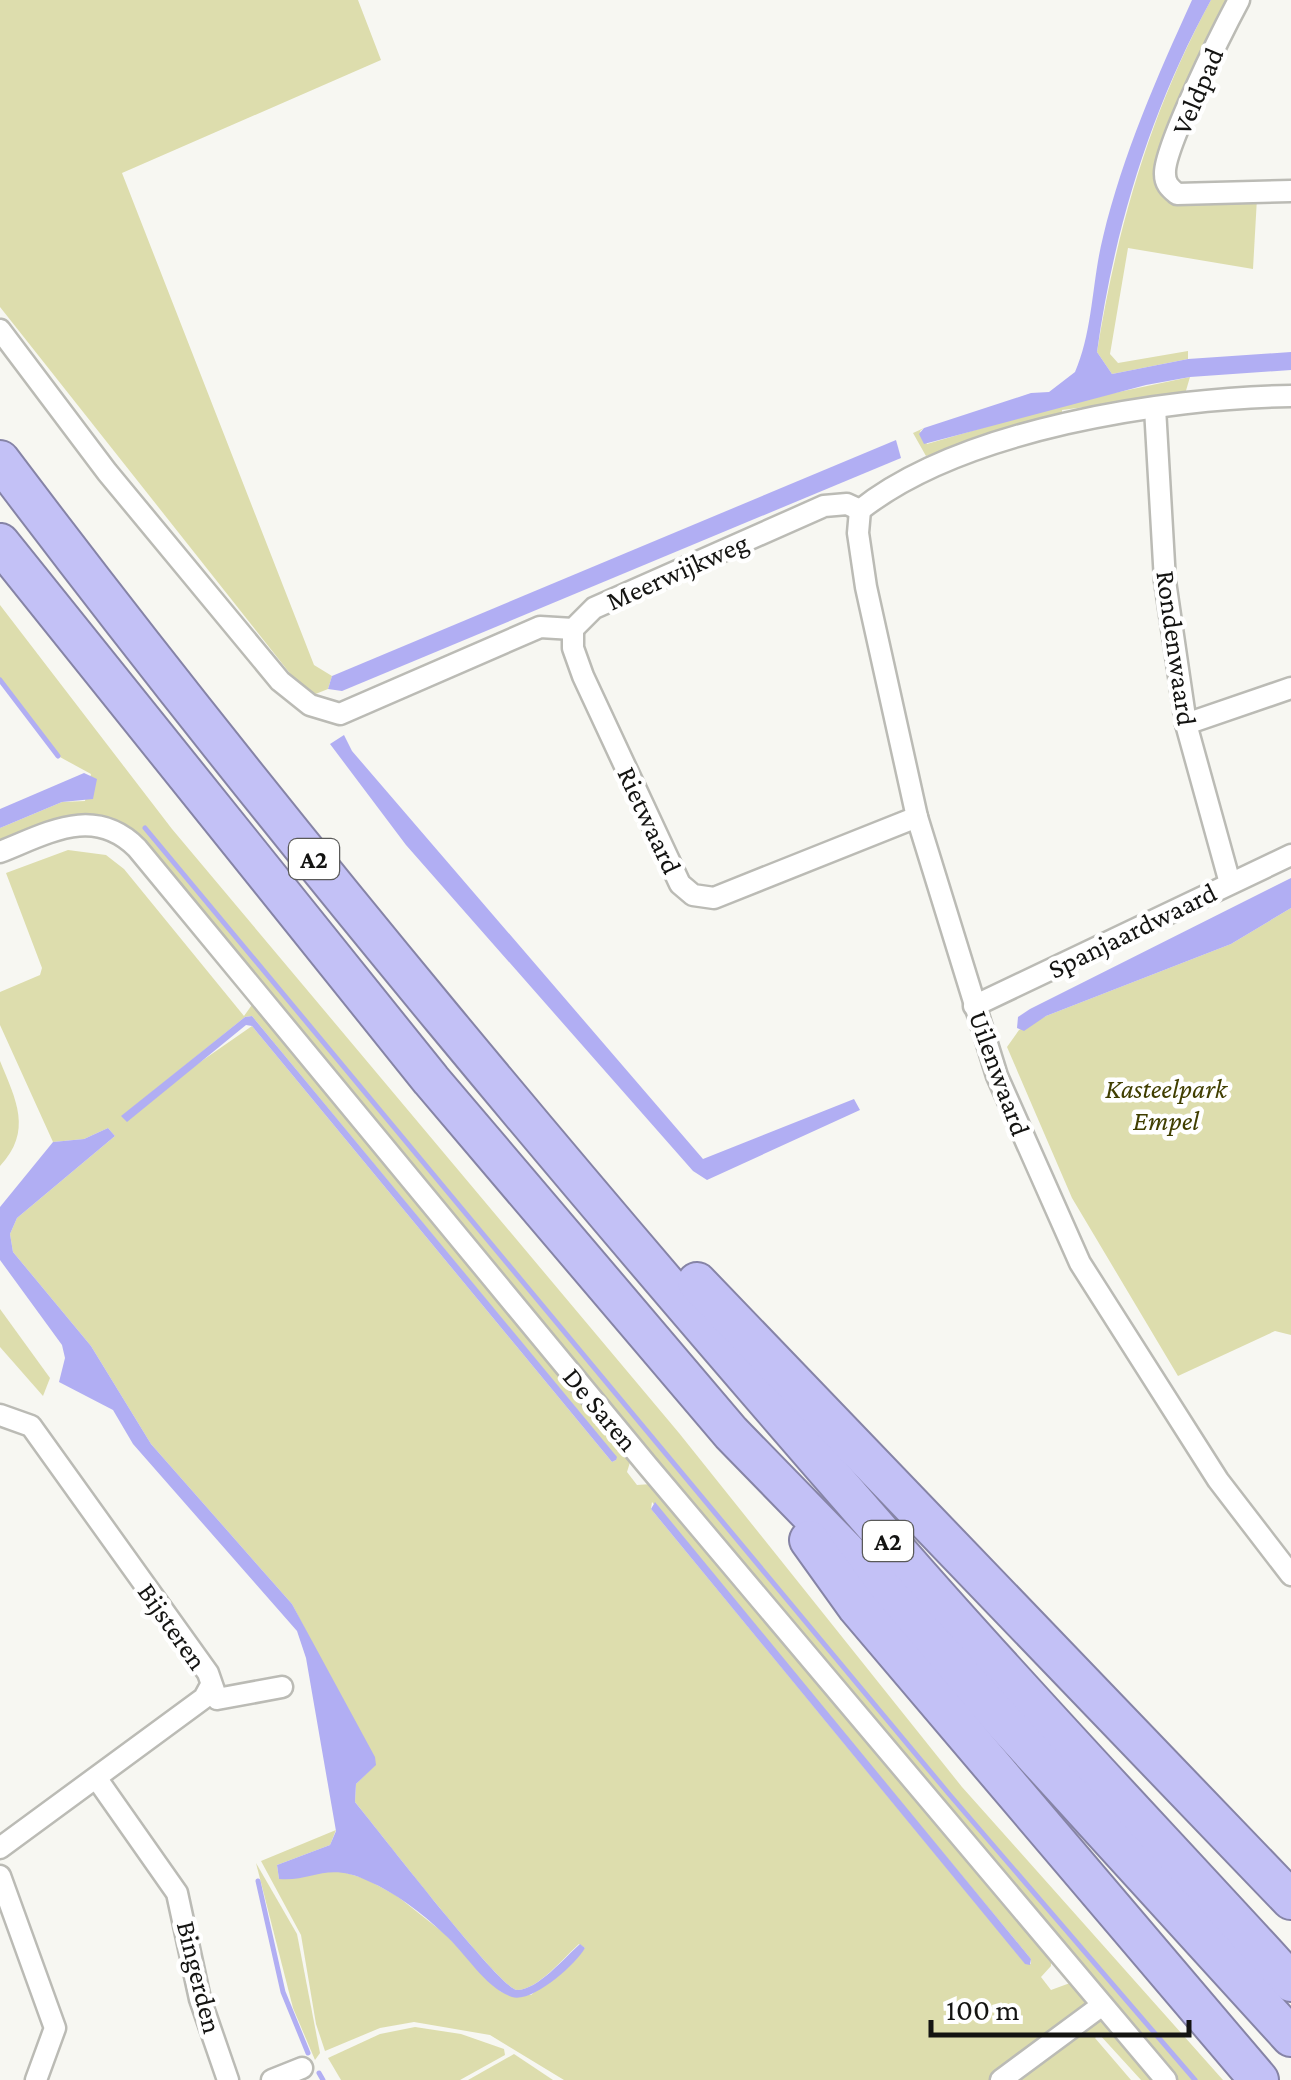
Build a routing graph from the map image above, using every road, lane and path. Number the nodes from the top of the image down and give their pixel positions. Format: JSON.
{"nodes":[{"id":1,"x":1239,"y":0,"type":"edge"},
{"id":2,"x":1291,"y":191,"type":"edge"},
{"id":3,"x":0,"y":330,"type":"edge"},
{"id":4,"x":1291,"y":396,"type":"edge"},
{"id":5,"x":1156,"y":408,"type":"junction"},
{"id":6,"x":0,"y":460,"type":"edge"},
{"id":7,"x":860,"y":510,"type":"junction"},
{"id":8,"x":0,"y":543,"type":"edge"},
{"id":9,"x":573,"y":629,"type":"junction"},
{"id":10,"x":1291,"y":688,"type":"edge"},
{"id":11,"x":1186,"y":724,"type":"junction"},
{"id":12,"x":917,"y":817,"type":"junction"},
{"id":13,"x":0,"y":852,"type":"edge"},
{"id":14,"x":1291,"y":855,"type":"edge"},
{"id":15,"x":1230,"y":883,"type":"junction"},
{"id":16,"x":974,"y":1006,"type":"junction"},
{"id":17,"x":500,"y":1086,"type":"junction"},
{"id":18,"x":0,"y":1414,"type":"edge"},
{"id":19,"x":731,"y":1433,"type":"junction"},
{"id":20,"x":1291,"y":1575,"type":"edge"},
{"id":21,"x":210,"y":1687,"type":"junction"},
{"id":22,"x":282,"y":1687,"type":"dead end"},
{"id":23,"x":97,"y":1779,"type":"junction"},
{"id":24,"x":0,"y":1848,"type":"edge"},
{"id":25,"x":0,"y":1876,"type":"edge"},
{"id":26,"x":1291,"y":1900,"type":"edge"},
{"id":27,"x":1291,"y":1982,"type":"edge"},
{"id":28,"x":1102,"y":2006,"type":"junction"},
{"id":29,"x":1291,"y":2037,"type":"edge"},
{"id":30,"x":302,"y":2068,"type":"dead end"},
{"id":31,"x":36,"y":2080,"type":"edge"},
{"id":32,"x":228,"y":2080,"type":"edge"},
{"id":33,"x":272,"y":2080,"type":"edge"},
{"id":34,"x":1000,"y":2080,"type":"edge"},
{"id":35,"x":1166,"y":2080,"type":"edge"},
{"id":36,"x":1259,"y":2080,"type":"edge"}],
"edges":[{"from":1,"to":2,"type":"street","name":"Veldpad"},
{"from":3,"to":9,"type":"street"},
{"from":4,"to":5,"type":"street"},
{"from":5,"to":7,"type":"street"},
{"from":5,"to":11,"type":"street","name":"Rondenwaard"},
{"from":6,"to":17,"type":"highway","number":"A2"},
{"from":7,"to":9,"type":"street","name":"Meerwijkweg"},
{"from":7,"to":12,"type":"street","name":"Uilenwaard"},
{"from":8,"to":19,"type":"highway","number":"A2"},
{"from":9,"to":12,"type":"street","name":"Rietwaard"},
{"from":10,"to":11,"type":"street"},
{"from":11,"to":15,"type":"street","name":"Rondenwaard"},
{"from":12,"to":16,"type":"street","name":"Uilenwaard"},
{"from":13,"to":28,"type":"street","name":"De Saren"},
{"from":14,"to":15,"type":"street","name":"Spanjaardwaard"},
{"from":15,"to":16,"type":"street","name":"Spanjaardwaard"},
{"from":16,"to":20,"type":"street","name":"Uilenwaard"},
{"from":17,"to":26,"type":"highway","number":"A2"},
{"from":17,"to":27,"type":"highway","number":"A2"},
{"from":18,"to":21,"type":"street","name":"Bijsteren"},
{"from":19,"to":29,"type":"highway","number":"A2"},
{"from":19,"to":36,"type":"highway","number":"A2"},
{"from":21,"to":22,"type":"street"},
{"from":21,"to":23,"type":"street","name":"Bijsteren"},
{"from":23,"to":24,"type":"street","name":"Bijsteren"},
{"from":23,"to":32,"type":"street","name":"Bingerden"},
{"from":25,"to":31,"type":"street"},
{"from":28,"to":34,"type":"street"},
{"from":28,"to":35,"type":"street","name":"De Saren"},
{"from":30,"to":33,"type":"street"}]}
